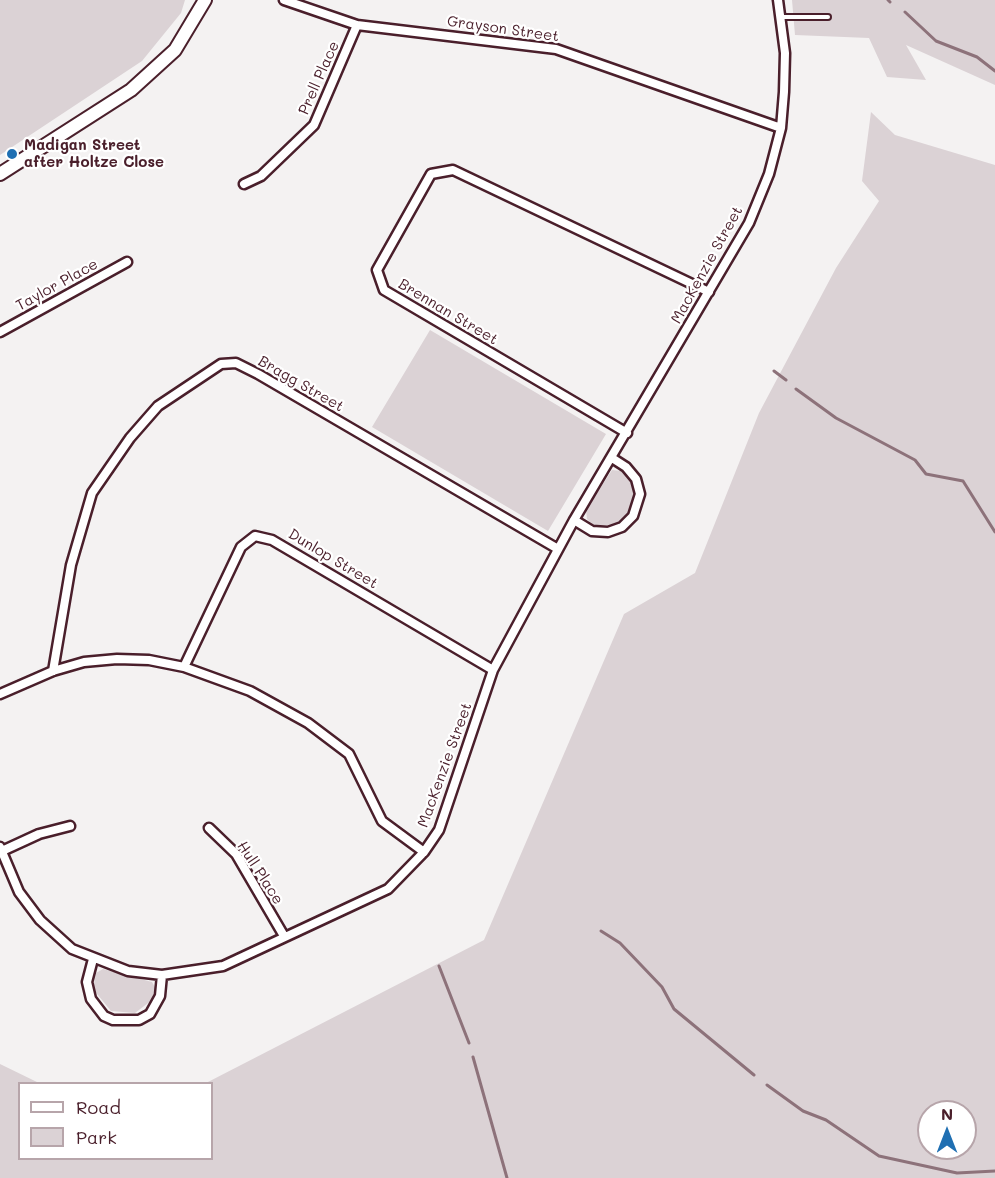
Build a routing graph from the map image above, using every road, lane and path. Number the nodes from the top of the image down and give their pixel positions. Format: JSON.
{"nodes":[{"id":1,"x":205,"y":0,"type":"edge"},
{"id":2,"x":285,"y":0,"type":"edge"},
{"id":3,"x":778,"y":0,"type":"edge"},
{"id":4,"x":782,"y":17,"type":"junction"},
{"id":5,"x":828,"y":17,"type":"dead end"},
{"id":6,"x":357,"y":25,"type":"junction"},
{"id":7,"x":780,"y":128,"type":"junction"},
{"id":8,"x":0,"y":174,"type":"edge"},
{"id":9,"x":244,"y":184,"type":"dead end"},
{"id":10,"x":127,"y":262,"type":"dead end"},
{"id":11,"x":709,"y":292,"type":"junction"},
{"id":12,"x":0,"y":332,"type":"edge"},
{"id":13,"x":627,"y":433,"type":"junction"},
{"id":14,"x":612,"y":458,"type":"junction"},
{"id":15,"x":574,"y":520,"type":"junction"},
{"id":16,"x":558,"y":549,"type":"junction"},
{"id":17,"x":184,"y":667,"type":"junction"},
{"id":18,"x":493,"y":670,"type":"junction"},
{"id":19,"x":53,"y":671,"type":"junction"},
{"id":20,"x":0,"y":694,"type":"edge"},
{"id":21,"x":70,"y":826,"type":"dead end"},
{"id":22,"x":209,"y":828,"type":"dead end"},
{"id":23,"x":1,"y":849,"type":"edge"},
{"id":24,"x":424,"y":852,"type":"junction"},
{"id":25,"x":285,"y":936,"type":"junction"},
{"id":26,"x":93,"y":959,"type":"junction"},
{"id":27,"x":162,"y":975,"type":"junction"}],
"edges":[{"from":1,"to":8,"type":"street"},
{"from":2,"to":6,"type":"street","name":"Grayson Street"},
{"from":3,"to":4,"type":"street","name":"MacKenzie Street"},
{"from":4,"to":5,"type":"lane"},
{"from":4,"to":7,"type":"street","name":"MacKenzie Street"},
{"from":6,"to":7,"type":"street","name":"Grayson Street"},
{"from":6,"to":9,"type":"street","name":"Prell Place"},
{"from":7,"to":11,"type":"street","name":"MacKenzie Street"},
{"from":10,"to":12,"type":"street","name":"Taylor Place"},
{"from":11,"to":13,"type":"street","name":"MacKenzie Street"},
{"from":11,"to":13,"type":"street","name":"Brennan Street"},
{"from":13,"to":14,"type":"street","name":"MacKenzie Street"},
{"from":14,"to":15,"type":"street","name":"MacKenzie Street"},
{"from":14,"to":15,"type":"street"},
{"from":15,"to":16,"type":"street","name":"MacKenzie Street"},
{"from":16,"to":18,"type":"street","name":"MacKenzie Street"},
{"from":16,"to":19,"type":"street","name":"Bragg Street"},
{"from":17,"to":18,"type":"street","name":"Dunlop Street"},
{"from":17,"to":19,"type":"street"},
{"from":17,"to":24,"type":"street"},
{"from":18,"to":24,"type":"street","name":"MacKenzie Street"},
{"from":19,"to":20,"type":"street"},
{"from":21,"to":23,"type":"street"},
{"from":22,"to":25,"type":"street","name":"Hull Place"},
{"from":23,"to":26,"type":"street","name":"MacKenzie Street"},
{"from":24,"to":25,"type":"street","name":"MacKenzie Street"},
{"from":25,"to":27,"type":"street","name":"MacKenzie Street"},
{"from":26,"to":27,"type":"street","name":"MacKenzie Street"},
{"from":26,"to":27,"type":"street"}]}
